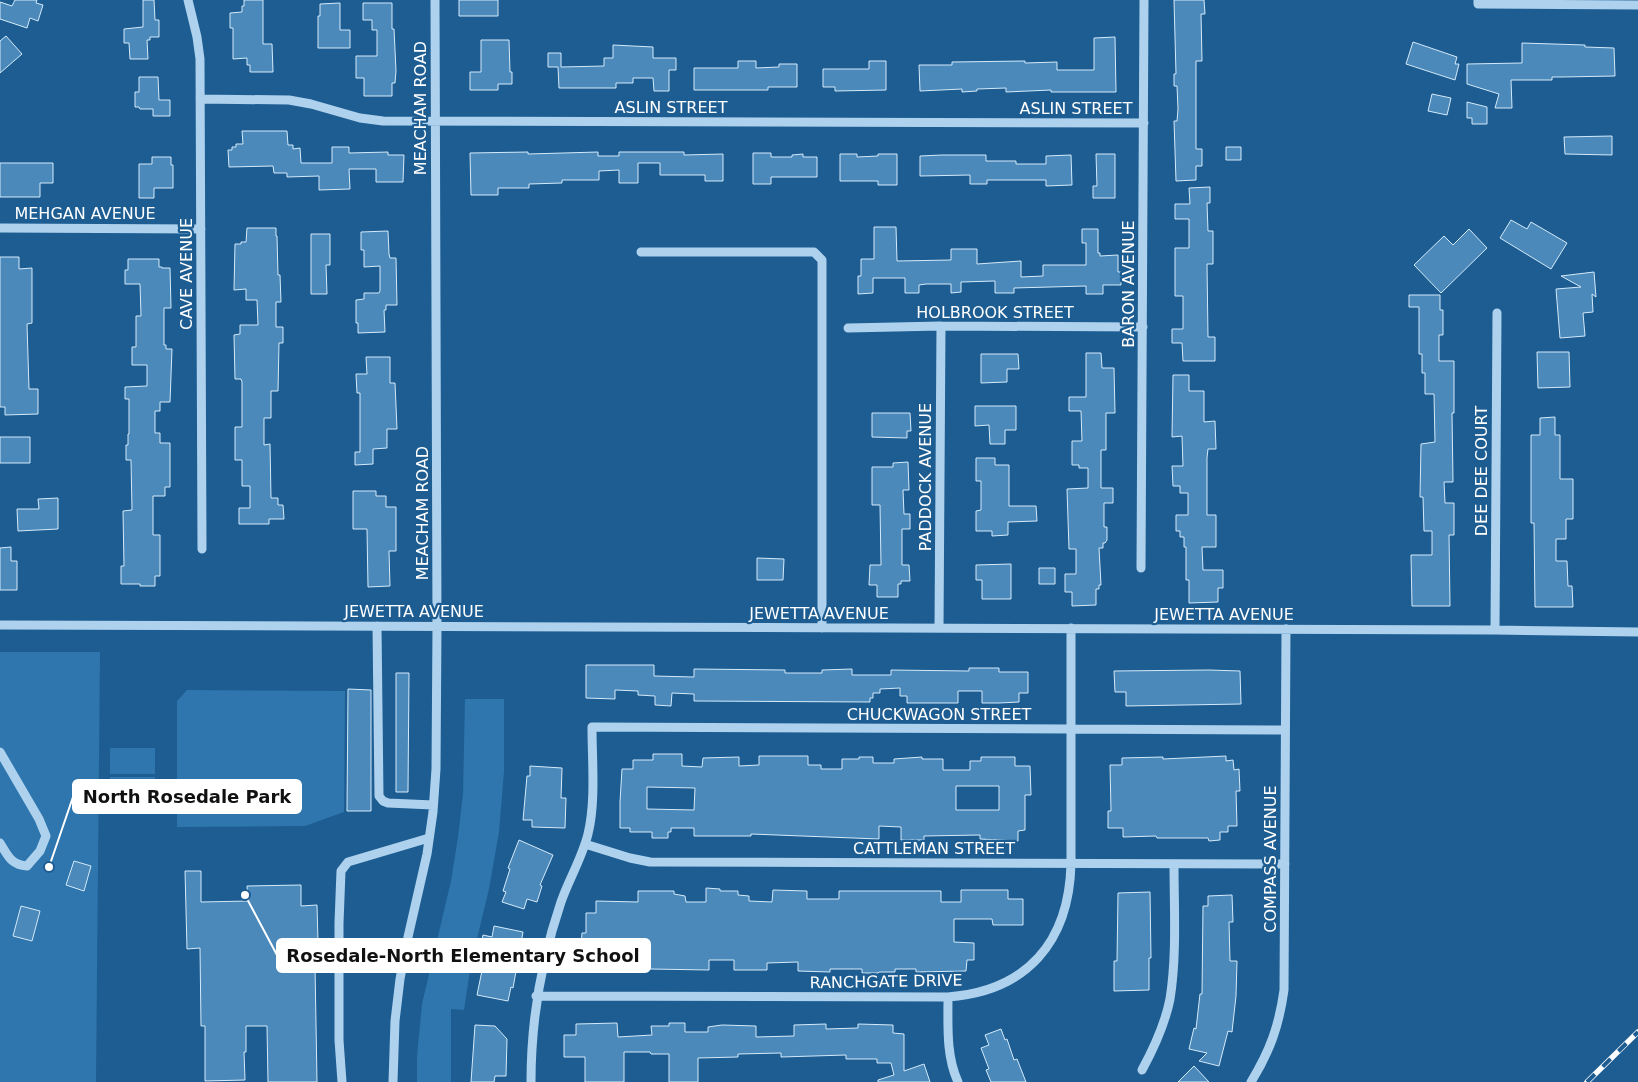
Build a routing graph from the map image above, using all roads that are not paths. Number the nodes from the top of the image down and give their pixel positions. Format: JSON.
{"nodes":[{"id":1,"x":188,"y":0,"type":"edge"},
{"id":2,"x":435,"y":0,"type":"edge"},
{"id":3,"x":1144,"y":0,"type":"edge"},
{"id":4,"x":1478,"y":2,"type":"edge"},
{"id":5,"x":1638,"y":5,"type":"edge"},
{"id":6,"x":200,"y":99,"type":"junction"},
{"id":7,"x":435,"y":121,"type":"junction"},
{"id":8,"x":1144,"y":123,"type":"junction"},
{"id":9,"x":0,"y":228,"type":"edge"},
{"id":10,"x":201,"y":229,"type":"junction"},
{"id":11,"x":641,"y":252,"type":"dead end"},
{"id":12,"x":1497,"y":312,"type":"dead end"},
{"id":13,"x":941,"y":326,"type":"junction"},
{"id":14,"x":1143,"y":327,"type":"junction"},
{"id":15,"x":848,"y":328,"type":"dead end"},
{"id":16,"x":202,"y":549,"type":"dead end"},
{"id":17,"x":1141,"y":568,"type":"dead end"},
{"id":18,"x":0,"y":625,"type":"edge"},
{"id":19,"x":377,"y":626,"type":"junction"},
{"id":20,"x":437,"y":626,"type":"junction"},
{"id":21,"x":822,"y":628,"type":"junction"},
{"id":22,"x":939,"y":628,"type":"junction"},
{"id":23,"x":1071,"y":628,"type":"junction"},
{"id":24,"x":1286,"y":629,"type":"junction"},
{"id":25,"x":1496,"y":630,"type":"junction"},
{"id":26,"x":1638,"y":632,"type":"edge"},
{"id":27,"x":1071,"y":729,"type":"junction"},
{"id":28,"x":1285,"y":730,"type":"junction"},
{"id":29,"x":0,"y":752,"type":"edge"},
{"id":30,"x":433,"y":805,"type":"junction"},
{"id":31,"x":429,"y":838,"type":"junction"},
{"id":32,"x":0,"y":844,"type":"edge"},
{"id":33,"x":585,"y":844,"type":"junction"},
{"id":34,"x":1070,"y":864,"type":"junction"},
{"id":35,"x":1174,"y":864,"type":"junction"},
{"id":36,"x":1285,"y":864,"type":"junction"},
{"id":37,"x":536,"y":996,"type":"junction"},
{"id":38,"x":948,"y":997,"type":"junction"},
{"id":39,"x":1142,"y":1070,"type":"dead end"},
{"id":40,"x":342,"y":1082,"type":"edge"},
{"id":41,"x":394,"y":1082,"type":"edge"},
{"id":42,"x":531,"y":1082,"type":"edge"},
{"id":43,"x":958,"y":1082,"type":"edge"},
{"id":44,"x":1251,"y":1082,"type":"edge"}],
"edges":[{"from":1,"to":6,"type":"street","name":"CAVE AVENUE"},
{"from":2,"to":7,"type":"street","name":"MEACHAM ROAD"},
{"from":3,"to":8,"type":"street","name":"BARON AVENUE"},
{"from":4,"to":5,"type":"street"},
{"from":6,"to":7,"type":"street","name":"ASLIN STREET"},
{"from":6,"to":10,"type":"street","name":"CAVE AVENUE"},
{"from":7,"to":8,"type":"street","name":"ASLIN STREET"},
{"from":7,"to":20,"type":"street","name":"MEACHAM ROAD"},
{"from":8,"to":14,"type":"street","name":"BARON AVENUE"},
{"from":9,"to":10,"type":"street","name":"MEHGAN AVENUE"},
{"from":10,"to":16,"type":"street","name":"CAVE AVENUE"},
{"from":11,"to":21,"type":"street"},
{"from":12,"to":25,"type":"street","name":"DEE DEE COURT"},
{"from":13,"to":14,"type":"street","name":"HOLBROOK STREET"},
{"from":13,"to":15,"type":"street","name":"HOLBROOK STREET"},
{"from":13,"to":22,"type":"street","name":"PADDOCK AVENUE"},
{"from":14,"to":17,"type":"street","name":"BARON AVENUE"},
{"from":18,"to":19,"type":"street","name":"JEWETTA AVENUE"},
{"from":19,"to":20,"type":"street","name":"JEWETTA AVENUE"},
{"from":19,"to":30,"type":"street"},
{"from":20,"to":21,"type":"street","name":"JEWETTA AVENUE"},
{"from":20,"to":30,"type":"street","name":"MEACHAM ROAD"},
{"from":21,"to":22,"type":"street","name":"JEWETTA AVENUE"},
{"from":22,"to":23,"type":"street","name":"JEWETTA AVENUE"},
{"from":23,"to":24,"type":"street","name":"JEWETTA AVENUE"},
{"from":23,"to":27,"type":"street","name":"RANCHGATE DRIVE"},
{"from":24,"to":25,"type":"street","name":"JEWETTA AVENUE"},
{"from":24,"to":28,"type":"street","name":"COMPASS AVENUE"},
{"from":25,"to":26,"type":"street","name":"JEWETTA AVENUE"},
{"from":27,"to":28,"type":"street","name":"CHUCKWAGON STREET"},
{"from":27,"to":33,"type":"street","name":"CHUCKWAGON STREET"},
{"from":27,"to":34,"type":"street","name":"RANCHGATE DRIVE"},
{"from":28,"to":36,"type":"street","name":"COMPASS AVENUE"},
{"from":29,"to":32,"type":"street"},
{"from":30,"to":31,"type":"street","name":"MEACHAM ROAD"},
{"from":31,"to":40,"type":"street"},
{"from":31,"to":41,"type":"street","name":"MEACHAM ROAD"},
{"from":33,"to":34,"type":"street","name":"CATTLEMAN STREET"},
{"from":33,"to":37,"type":"street"},
{"from":34,"to":35,"type":"street","name":"CATTLEMAN STREET"},
{"from":34,"to":38,"type":"street","name":"RANCHGATE DRIVE"},
{"from":35,"to":36,"type":"street","name":"CATTLEMAN STREET"},
{"from":35,"to":39,"type":"street"},
{"from":36,"to":44,"type":"street","name":"COMPASS AVENUE"},
{"from":37,"to":38,"type":"street","name":"RANCHGATE DRIVE"},
{"from":37,"to":42,"type":"street"},
{"from":38,"to":43,"type":"street"}]}
